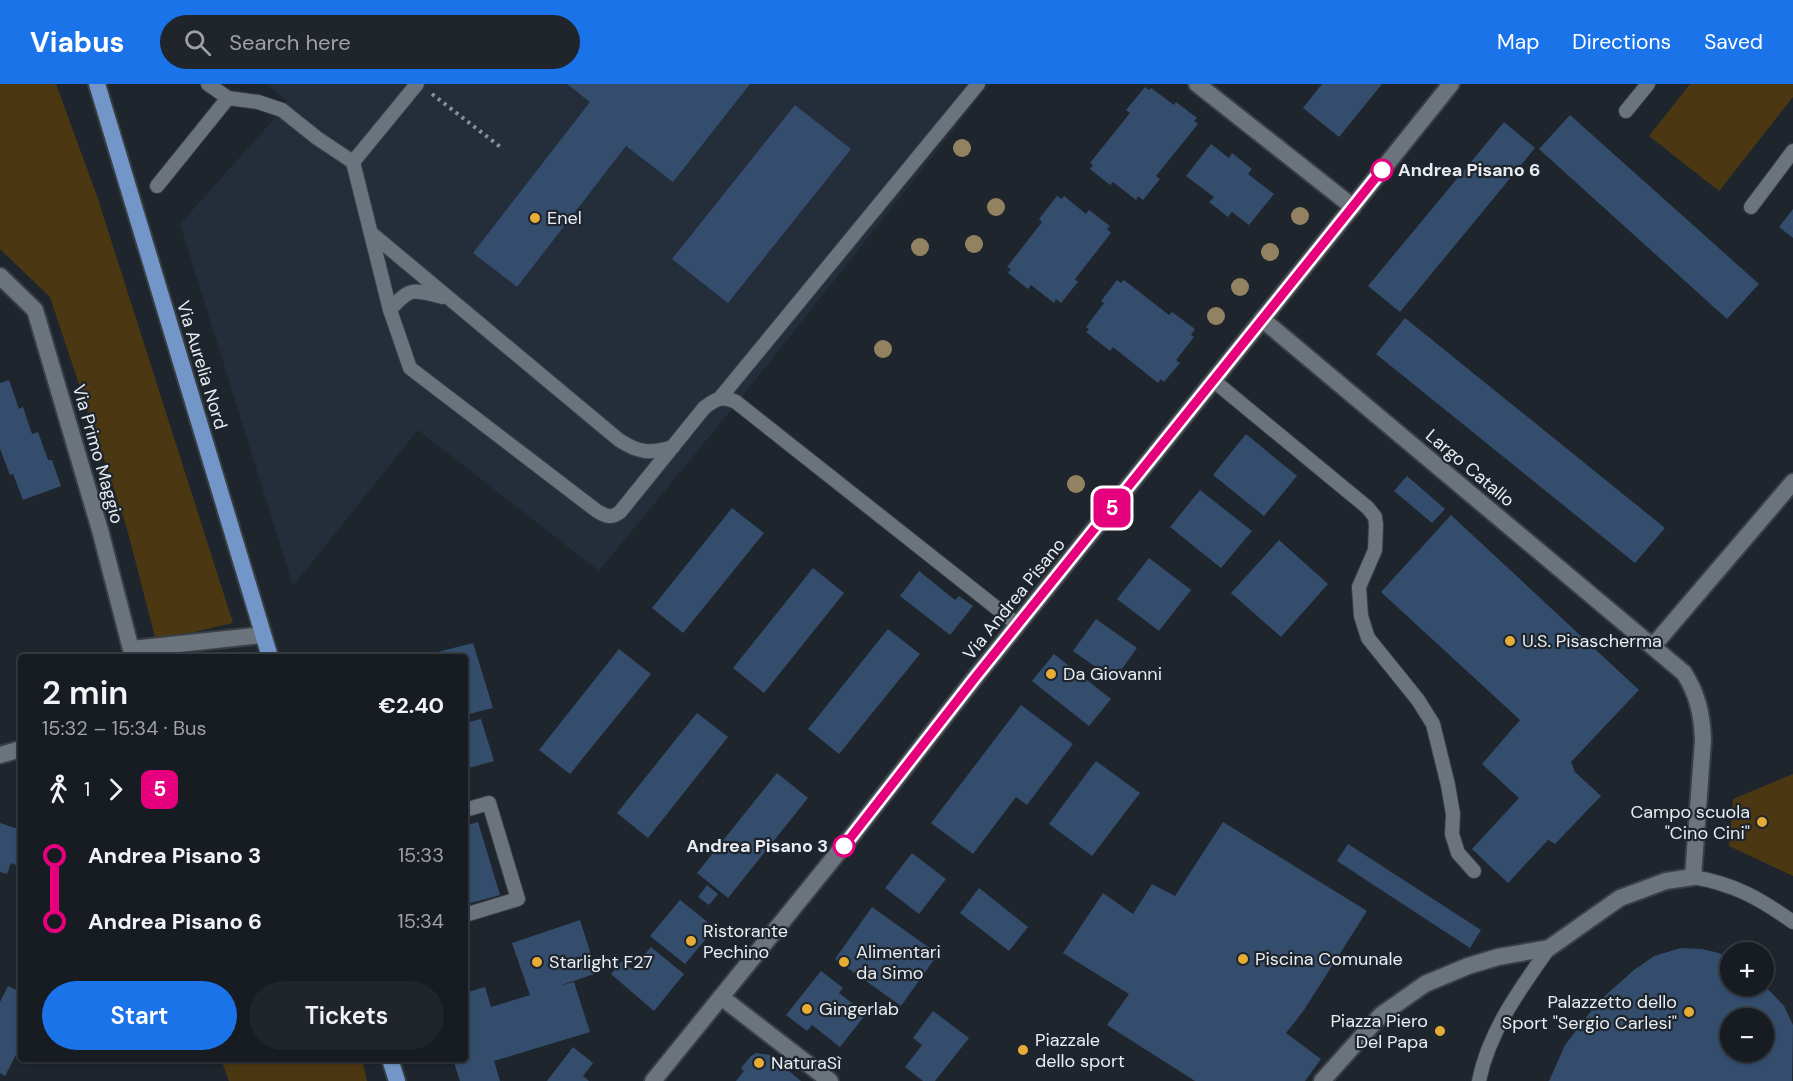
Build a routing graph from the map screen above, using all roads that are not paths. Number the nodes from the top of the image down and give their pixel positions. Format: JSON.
{"nodes":[{"id":1,"x":97,"y":84,"type":"edge"},
{"id":2,"x":208,"y":84,"type":"edge"},
{"id":3,"x":978,"y":84,"type":"edge"},
{"id":4,"x":1197,"y":84,"type":"edge"},
{"id":5,"x":1451,"y":84,"type":"edge"},
{"id":6,"x":1648,"y":84,"type":"edge"},
{"id":7,"x":423,"y":88,"type":"edge"},
{"id":8,"x":228,"y":98,"type":"junction"},
{"id":9,"x":1626,"y":111,"type":"dead end"},
{"id":10,"x":1793,"y":151,"type":"edge"},
{"id":11,"x":354,"y":162,"type":"junction"},
{"id":12,"x":158,"y":186,"type":"dead end"},
{"id":13,"x":1353,"y":207,"type":"junction"},
{"id":14,"x":1751,"y":207,"type":"dead end"},
{"id":15,"x":371,"y":233,"type":"junction"},
{"id":16,"x":0,"y":276,"type":"edge"},
{"id":17,"x":448,"y":298,"type":"junction"},
{"id":18,"x":390,"y":310,"type":"junction"},
{"id":19,"x":1262,"y":319,"type":"junction"},
{"id":20,"x":1214,"y":381,"type":"junction"},
{"id":21,"x":720,"y":398,"type":"junction"},
{"id":22,"x":673,"y":447,"type":"junction"},
{"id":23,"x":1793,"y":482,"type":"edge"},
{"id":24,"x":1018,"y":625,"type":"junction"},
{"id":25,"x":263,"y":635,"type":"junction"},
{"id":26,"x":1653,"y":646,"type":"junction"},
{"id":27,"x":133,"y":653,"type":"edge"},
{"id":28,"x":269,"y":654,"type":"edge"},
{"id":29,"x":18,"y":750,"type":"edge"},
{"id":30,"x":0,"y":755,"type":"edge"},
{"id":31,"x":468,"y":809,"type":"edge"},
{"id":32,"x":1474,"y":870,"type":"dead end"},
{"id":33,"x":1693,"y":878,"type":"junction"},
{"id":34,"x":468,"y":914,"type":"edge"},
{"id":35,"x":1793,"y":922,"type":"edge"},
{"id":36,"x":1549,"y":948,"type":"junction"},
{"id":37,"x":721,"y":997,"type":"junction"},
{"id":38,"x":391,"y":1062,"type":"edge"},
{"id":39,"x":396,"y":1081,"type":"edge"},
{"id":40,"x":652,"y":1081,"type":"edge"},
{"id":41,"x":830,"y":1081,"type":"edge"},
{"id":42,"x":1322,"y":1081,"type":"edge"},
{"id":43,"x":1479,"y":1081,"type":"edge"}],
"edges":[{"from":1,"to":25,"type":"main road","name":"Via Aurelia Nord"},
{"from":2,"to":8,"type":"lane"},
{"from":3,"to":21,"type":"lane"},
{"from":4,"to":13,"type":"street"},
{"from":5,"to":13,"type":"street","name":"Via Andrea Pisano"},
{"from":6,"to":9,"type":"lane"},
{"from":7,"to":11,"type":"lane"},
{"from":8,"to":11,"type":"lane"},
{"from":8,"to":12,"type":"lane"},
{"from":10,"to":14,"type":"lane"},
{"from":11,"to":15,"type":"lane"},
{"from":13,"to":19,"type":"street","name":"Via Andrea Pisano"},
{"from":15,"to":17,"type":"lane"},
{"from":15,"to":18,"type":"lane"},
{"from":16,"to":27,"type":"street","name":"Via Primo Maggio"},
{"from":17,"to":18,"type":"lane"},
{"from":17,"to":22,"type":"lane"},
{"from":18,"to":22,"type":"lane"},
{"from":19,"to":20,"type":"street","name":"Via Andrea Pisano"},
{"from":19,"to":26,"type":"street","name":"Largo Catallo"},
{"from":20,"to":24,"type":"street","name":"Via Andrea Pisano"},
{"from":20,"to":32,"type":"lane"},
{"from":21,"to":22,"type":"lane"},
{"from":21,"to":24,"type":"lane"},
{"from":23,"to":26,"type":"street"},
{"from":24,"to":37,"type":"street","name":"Via Andrea Pisano"},
{"from":25,"to":27,"type":"street"},
{"from":25,"to":28,"type":"main road","name":"Via Aurelia Nord"},
{"from":26,"to":33,"type":"street","name":"Largo Catallo"},
{"from":29,"to":30,"type":"street"},
{"from":31,"to":34,"type":"lane"},
{"from":33,"to":35,"type":"lane"},
{"from":33,"to":36,"type":"street"},
{"from":36,"to":42,"type":"street"},
{"from":36,"to":43,"type":"lane"},
{"from":37,"to":40,"type":"street","name":"Via Andrea Pisano"},
{"from":37,"to":41,"type":"street"},
{"from":38,"to":39,"type":"main road"}]}
